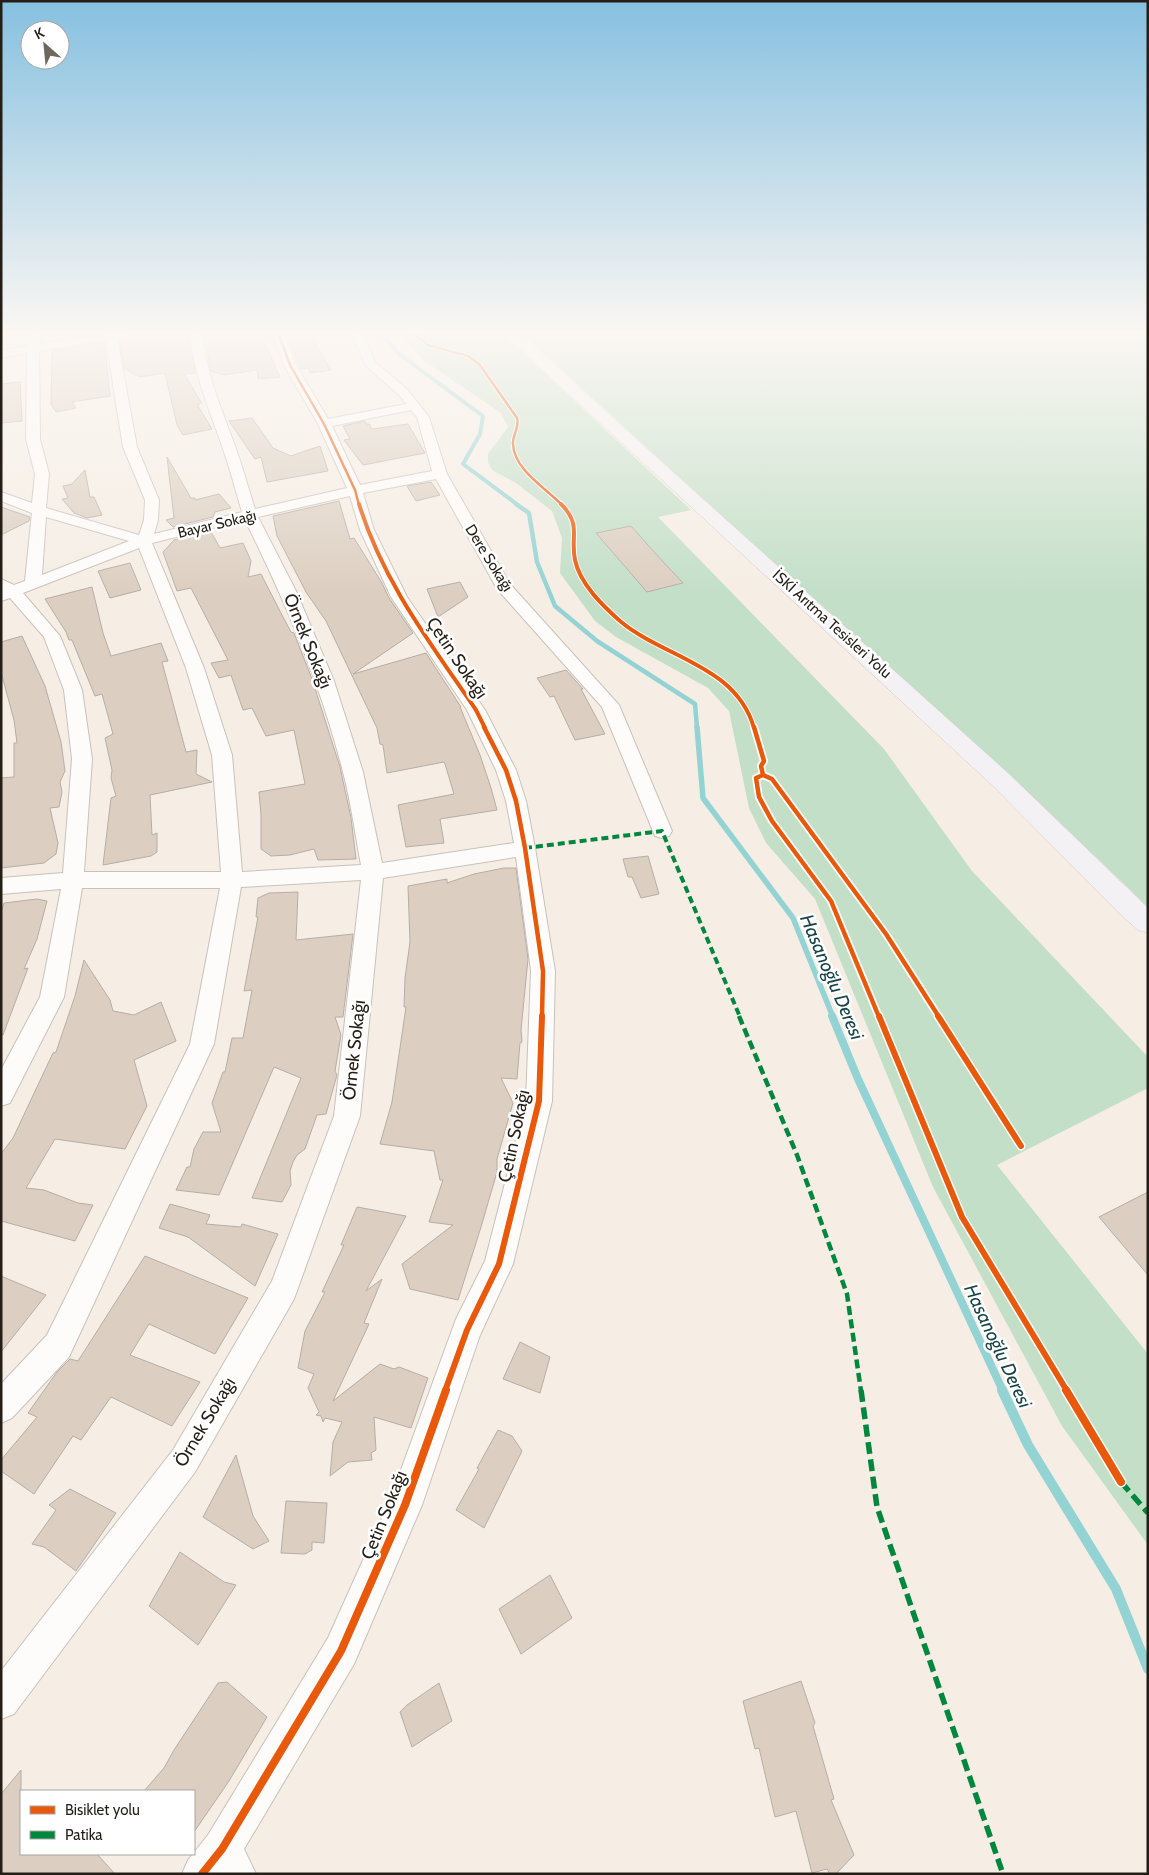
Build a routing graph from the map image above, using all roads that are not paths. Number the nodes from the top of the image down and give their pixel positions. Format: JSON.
{"nodes":[{"id":1,"x":33,"y":420,"type":"edge"},
{"id":2,"x":125,"y":420,"type":"edge"},
{"id":3,"x":219,"y":420,"type":"edge"},
{"id":4,"x":321,"y":420,"type":"edge"},
{"id":5,"x":347,"y":420,"type":"edge"},
{"id":6,"x":424,"y":420,"type":"edge"},
{"id":7,"x":606,"y":420,"type":"edge"},
{"id":8,"x":324,"y":424,"type":"junction"},
{"id":9,"x":440,"y":474,"type":"junction"},
{"id":10,"x":354,"y":490,"type":"junction"},
{"id":11,"x":1,"y":496,"type":"edge"},
{"id":12,"x":40,"y":511,"type":"junction"},
{"id":13,"x":250,"y":516,"type":"junction"},
{"id":14,"x":144,"y":541,"type":"junction"},
{"id":15,"x":33,"y":585,"type":"junction"},
{"id":16,"x":5,"y":590,"type":"edge"},
{"id":17,"x":662,"y":831,"type":"dead end"},
{"id":18,"x":525,"y":848,"type":"junction"},
{"id":19,"x":373,"y":872,"type":"junction"},
{"id":20,"x":73,"y":880,"type":"junction"},
{"id":21,"x":232,"y":880,"type":"junction"},
{"id":22,"x":1,"y":886,"type":"edge"},
{"id":23,"x":1148,"y":923,"type":"edge"},
{"id":24,"x":1,"y":1095,"type":"edge"},
{"id":25,"x":1,"y":1407,"type":"edge"},
{"id":26,"x":1,"y":1701,"type":"edge"},
{"id":27,"x":220,"y":1865,"type":"edge"}],
"edges":[{"from":1,"to":12,"type":"street"},
{"from":2,"to":14,"type":"street"},
{"from":3,"to":13,"type":"street","name":"Örnek Sokağı"},
{"from":4,"to":8,"type":"street","name":"Çetin Sokağı"},
{"from":5,"to":8,"type":"street"},
{"from":6,"to":9,"type":"street","name":"Dere Sokağı"},
{"from":7,"to":23,"type":"main road","name":"İSKİ Arıtma Tesisleri Yolu"},
{"from":8,"to":10,"type":"street","name":"Çetin Sokağı"},
{"from":9,"to":10,"type":"street","name":"Bayar Sokağı"},
{"from":9,"to":17,"type":"street","name":"Dere Sokağı"},
{"from":10,"to":13,"type":"street","name":"Bayar Sokağı"},
{"from":10,"to":18,"type":"street","name":"Çetin Sokağı"},
{"from":11,"to":12,"type":"street"},
{"from":12,"to":14,"type":"street"},
{"from":12,"to":15,"type":"street"},
{"from":13,"to":14,"type":"street","name":"Bayar Sokağı"},
{"from":13,"to":19,"type":"street","name":"Örnek Sokağı"},
{"from":14,"to":15,"type":"street","name":"Bayar Sokağı"},
{"from":14,"to":21,"type":"street"},
{"from":15,"to":16,"type":"street","name":"Bayar Sokağı"},
{"from":16,"to":20,"type":"street"},
{"from":18,"to":19,"type":"street"},
{"from":18,"to":27,"type":"street","name":"Çetin Sokağı"},
{"from":19,"to":21,"type":"street"},
{"from":19,"to":26,"type":"street","name":"Örnek Sokağı"},
{"from":20,"to":21,"type":"street"},
{"from":20,"to":22,"type":"street"},
{"from":20,"to":24,"type":"street"},
{"from":21,"to":25,"type":"street"}]}
